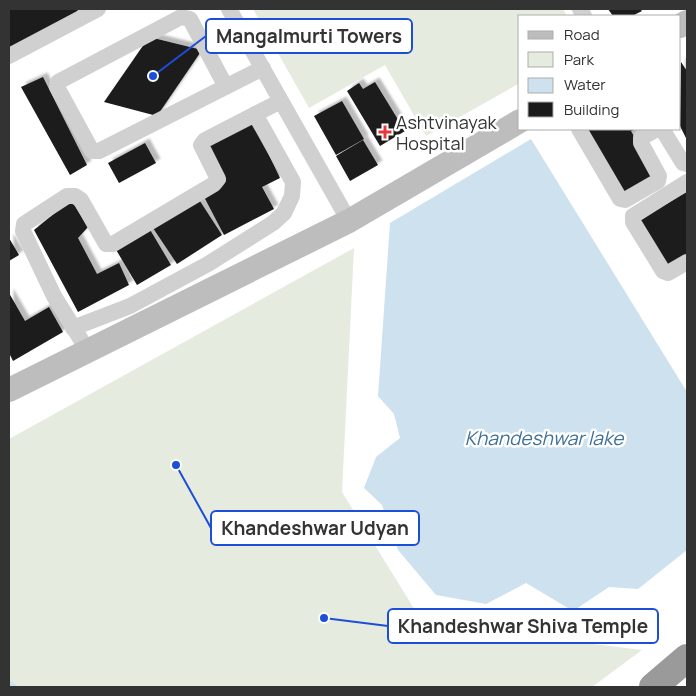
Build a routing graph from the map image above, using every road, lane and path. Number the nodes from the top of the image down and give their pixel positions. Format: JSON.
{"nodes":[{"id":1,"x":229,"y":9,"type":"edge"},
{"id":2,"x":91,"y":10,"type":"edge"},
{"id":3,"x":9,"y":56,"type":"edge"},
{"id":4,"x":263,"y":68,"type":"junction"},
{"id":5,"x":226,"y":87,"type":"junction"},
{"id":6,"x":281,"y":101,"type":"junction"},
{"id":7,"x":255,"y":114,"type":"junction"},
{"id":8,"x":518,"y":122,"type":"edge"},
{"id":9,"x":580,"y":130,"type":"edge"},
{"id":10,"x":655,"y":130,"type":"edge"},
{"id":11,"x":663,"y":130,"type":"edge"},
{"id":12,"x":687,"y":164,"type":"edge"},
{"id":13,"x":687,"y":182,"type":"edge"},
{"id":14,"x":349,"y":221,"type":"junction"},
{"id":15,"x":687,"y":262,"type":"edge"},
{"id":16,"x":73,"y":328,"type":"junction"},
{"id":17,"x":88,"y":351,"type":"junction"},
{"id":18,"x":9,"y":390,"type":"edge"},
{"id":19,"x":687,"y":658,"type":"edge"},
{"id":20,"x":652,"y":687,"type":"edge"}],
"edges":[{"from":1,"to":4,"type":"street"},
{"from":2,"to":3,"type":"street"},
{"from":4,"to":5,"type":"street"},
{"from":4,"to":6,"type":"street"},
{"from":5,"to":5,"type":"street"},
{"from":6,"to":7,"type":"street"},
{"from":6,"to":14,"type":"street"},
{"from":7,"to":16,"type":"street"},
{"from":7,"to":16,"type":"street"},
{"from":8,"to":14,"type":"street"},
{"from":9,"to":10,"type":"street"},
{"from":11,"to":12,"type":"street"},
{"from":13,"to":15,"type":"street"},
{"from":14,"to":17,"type":"street"},
{"from":16,"to":17,"type":"street"},
{"from":17,"to":18,"type":"street"},
{"from":19,"to":20,"type":"highway"}]}
